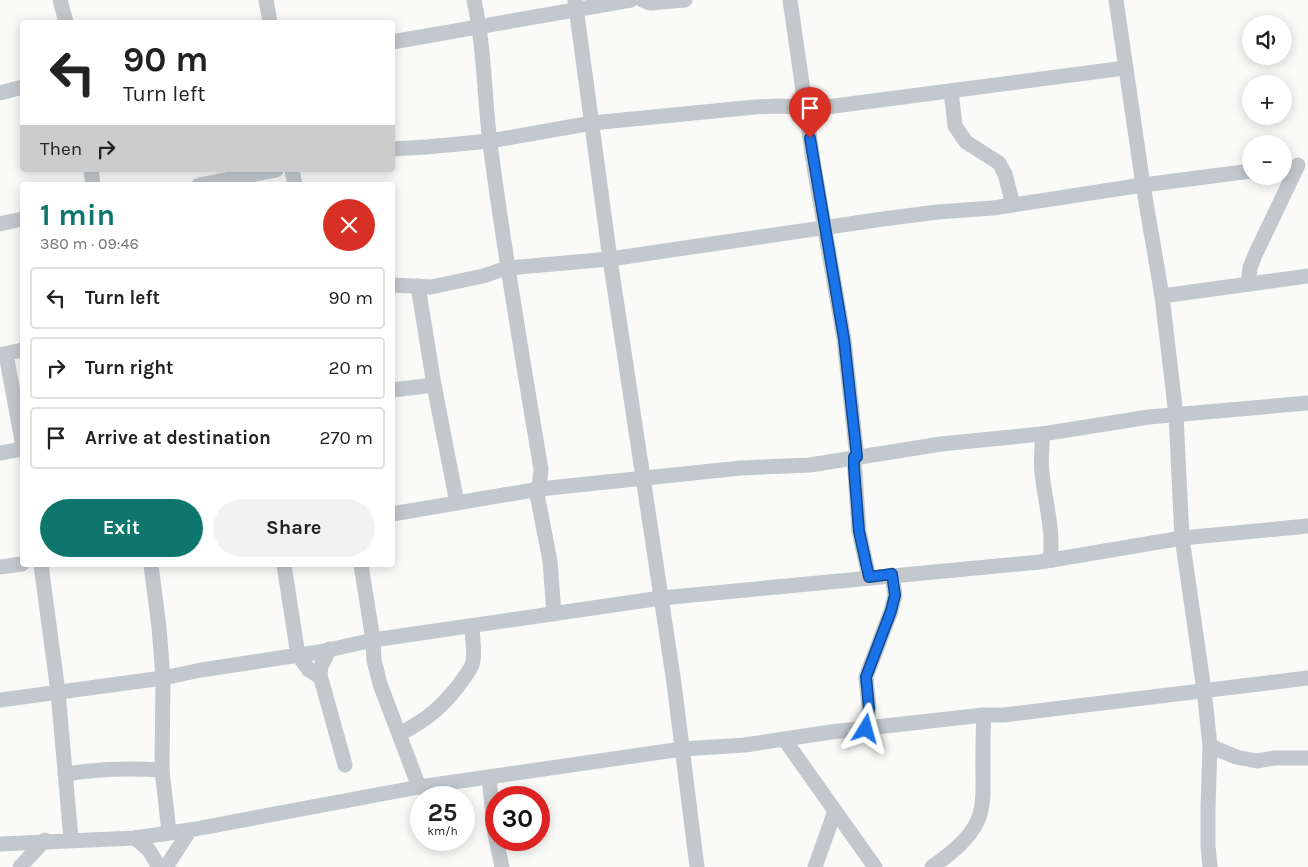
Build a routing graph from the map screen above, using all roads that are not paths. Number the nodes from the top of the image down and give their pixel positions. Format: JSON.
{"nodes":[{"id":1,"x":60,"y":0,"type":"edge"},
{"id":2,"x":266,"y":0,"type":"edge"},
{"id":3,"x":474,"y":0,"type":"edge"},
{"id":4,"x":625,"y":0,"type":"edge"},
{"id":5,"x":642,"y":0,"type":"edge"},
{"id":6,"x":685,"y":0,"type":"edge"},
{"id":7,"x":790,"y":0,"type":"edge"},
{"id":8,"x":1116,"y":0,"type":"edge"},
{"id":9,"x":576,"y":4,"type":"edge"},
{"id":10,"x":65,"y":20,"type":"edge"},
{"id":11,"x":270,"y":20,"type":"edge"},
{"id":12,"x":480,"y":27,"type":"junction"},
{"id":13,"x":395,"y":41,"type":"edge"},
{"id":14,"x":1126,"y":68,"type":"junction"},
{"id":15,"x":20,"y":88,"type":"edge"},
{"id":16,"x":952,"y":91,"type":"junction"},
{"id":17,"x":0,"y":93,"type":"edge"},
{"id":18,"x":806,"y":108,"type":"junction"},
{"id":19,"x":592,"y":123,"type":"junction"},
{"id":20,"x":490,"y":141,"type":"junction"},
{"id":21,"x":395,"y":148,"type":"edge"},
{"id":22,"x":1297,"y":166,"type":"edge"},
{"id":23,"x":266,"y":172,"type":"edge"},
{"id":24,"x":1242,"y":172,"type":"edge"},
{"id":25,"x":214,"y":182,"type":"edge"},
{"id":26,"x":1143,"y":185,"type":"junction"},
{"id":27,"x":1013,"y":205,"type":"junction"},
{"id":28,"x":20,"y":219,"type":"edge"},
{"id":29,"x":0,"y":224,"type":"edge"},
{"id":30,"x":824,"y":228,"type":"junction"},
{"id":31,"x":610,"y":258,"type":"junction"},
{"id":32,"x":507,"y":268,"type":"junction"},
{"id":33,"x":1308,"y":276,"type":"edge"},
{"id":34,"x":1248,"y":284,"type":"junction"},
{"id":35,"x":395,"y":286,"type":"edge"},
{"id":36,"x":418,"y":286,"type":"junction"},
{"id":37,"x":1162,"y":296,"type":"junction"},
{"id":38,"x":20,"y":351,"type":"edge"},
{"id":39,"x":3,"y":355,"type":"edge"},
{"id":40,"x":434,"y":384,"type":"junction"},
{"id":41,"x":395,"y":390,"type":"edge"},
{"id":42,"x":1308,"y":403,"type":"edge"},
{"id":43,"x":1176,"y":415,"type":"junction"},
{"id":44,"x":20,"y":432,"type":"edge"},
{"id":45,"x":1042,"y":434,"type":"junction"},
{"id":46,"x":20,"y":449,"type":"edge"},
{"id":47,"x":0,"y":453,"type":"edge"},
{"id":48,"x":855,"y":457,"type":"junction"},
{"id":49,"x":644,"y":477,"type":"junction"},
{"id":50,"x":537,"y":489,"type":"junction"},
{"id":51,"x":457,"y":503,"type":"junction"},
{"id":52,"x":395,"y":513,"type":"edge"},
{"id":53,"x":1308,"y":526,"type":"edge"},
{"id":54,"x":1182,"y":538,"type":"junction"},
{"id":55,"x":1050,"y":560,"type":"junction"},
{"id":56,"x":20,"y":564,"type":"edge"},
{"id":57,"x":0,"y":567,"type":"edge"},
{"id":58,"x":41,"y":567,"type":"edge"},
{"id":59,"x":150,"y":567,"type":"edge"},
{"id":60,"x":284,"y":567,"type":"edge"},
{"id":61,"x":361,"y":567,"type":"edge"},
{"id":62,"x":892,"y":574,"type":"junction"},
{"id":63,"x":869,"y":577,"type":"junction"},
{"id":64,"x":661,"y":598,"type":"junction"},
{"id":65,"x":554,"y":614,"type":"junction"},
{"id":66,"x":472,"y":626,"type":"junction"},
{"id":67,"x":373,"y":640,"type":"junction"},
{"id":68,"x":330,"y":649,"type":"junction"},
{"id":69,"x":298,"y":655,"type":"junction"},
{"id":70,"x":320,"y":676,"type":"junction"},
{"id":71,"x":163,"y":678,"type":"junction"},
{"id":72,"x":1308,"y":678,"type":"edge"},
{"id":73,"x":1204,"y":690,"type":"junction"},
{"id":74,"x":58,"y":692,"type":"junction"},
{"id":75,"x":0,"y":700,"type":"edge"},
{"id":76,"x":984,"y":715,"type":"junction"},
{"id":77,"x":866,"y":729,"type":"junction"},
{"id":78,"x":400,"y":734,"type":"junction"},
{"id":79,"x":784,"y":739,"type":"junction"},
{"id":80,"x":1210,"y":746,"type":"junction"},
{"id":81,"x":682,"y":749,"type":"junction"},
{"id":82,"x":1308,"y":758,"type":"edge"},
{"id":83,"x":345,"y":765,"type":"dead end"},
{"id":84,"x":162,"y":770,"type":"junction"},
{"id":85,"x":65,"y":774,"type":"junction"},
{"id":86,"x":489,"y":778,"type":"junction"},
{"id":87,"x":419,"y":786,"type":"edge"},
{"id":88,"x":427,"y":786,"type":"edge"},
{"id":89,"x":410,"y":789,"type":"edge"},
{"id":90,"x":835,"y":811,"type":"junction"},
{"id":91,"x":190,"y":830,"type":"junction"},
{"id":92,"x":169,"y":832,"type":"junction"},
{"id":93,"x":135,"y":838,"type":"junction"},
{"id":94,"x":45,"y":840,"type":"junction"},
{"id":95,"x":72,"y":840,"type":"junction"},
{"id":96,"x":0,"y":844,"type":"edge"},
{"id":97,"x":20,"y":867,"type":"edge"},
{"id":98,"x":159,"y":867,"type":"edge"},
{"id":99,"x":166,"y":867,"type":"edge"},
{"id":100,"x":502,"y":867,"type":"edge"},
{"id":101,"x":697,"y":867,"type":"edge"},
{"id":102,"x":815,"y":867,"type":"edge"},
{"id":103,"x":875,"y":867,"type":"edge"},
{"id":104,"x":932,"y":867,"type":"edge"},
{"id":105,"x":1210,"y":867,"type":"edge"}],
"edges":[{"from":1,"to":10,"type":"street"},
{"from":2,"to":11,"type":"street"},
{"from":3,"to":12,"type":"street"},
{"from":4,"to":9,"type":"street"},
{"from":5,"to":6,"type":"street"},
{"from":7,"to":18,"type":"street"},
{"from":8,"to":14,"type":"street"},
{"from":9,"to":12,"type":"street"},
{"from":9,"to":19,"type":"street"},
{"from":12,"to":13,"type":"street"},
{"from":12,"to":20,"type":"street"},
{"from":14,"to":16,"type":"street"},
{"from":14,"to":26,"type":"street"},
{"from":15,"to":17,"type":"street"},
{"from":16,"to":18,"type":"street"},
{"from":16,"to":27,"type":"street"},
{"from":18,"to":19,"type":"street"},
{"from":18,"to":30,"type":"street"},
{"from":19,"to":20,"type":"street"},
{"from":19,"to":31,"type":"street"},
{"from":20,"to":21,"type":"street"},
{"from":20,"to":32,"type":"street"},
{"from":22,"to":34,"type":"street"},
{"from":23,"to":25,"type":"street"},
{"from":24,"to":26,"type":"street"},
{"from":26,"to":27,"type":"street"},
{"from":26,"to":37,"type":"street"},
{"from":27,"to":30,"type":"street"},
{"from":28,"to":29,"type":"street"},
{"from":30,"to":31,"type":"street"},
{"from":30,"to":48,"type":"street"},
{"from":31,"to":32,"type":"street"},
{"from":31,"to":49,"type":"street"},
{"from":32,"to":36,"type":"street"},
{"from":32,"to":50,"type":"street"},
{"from":33,"to":34,"type":"street"},
{"from":34,"to":37,"type":"street"},
{"from":35,"to":36,"type":"street"},
{"from":36,"to":40,"type":"street"},
{"from":37,"to":43,"type":"street"},
{"from":38,"to":39,"type":"street"},
{"from":39,"to":44,"type":"street"},
{"from":40,"to":41,"type":"street"},
{"from":40,"to":51,"type":"street"},
{"from":42,"to":43,"type":"street"},
{"from":43,"to":45,"type":"street"},
{"from":43,"to":54,"type":"street"},
{"from":45,"to":48,"type":"street"},
{"from":45,"to":55,"type":"street"},
{"from":46,"to":47,"type":"street"},
{"from":48,"to":49,"type":"street"},
{"from":48,"to":63,"type":"street"},
{"from":49,"to":50,"type":"street"},
{"from":49,"to":64,"type":"street"},
{"from":50,"to":51,"type":"street"},
{"from":50,"to":65,"type":"street"},
{"from":51,"to":52,"type":"street"},
{"from":53,"to":54,"type":"street"},
{"from":54,"to":55,"type":"street"},
{"from":54,"to":73,"type":"street"},
{"from":55,"to":62,"type":"street"},
{"from":56,"to":57,"type":"street"},
{"from":58,"to":74,"type":"street"},
{"from":59,"to":71,"type":"street"},
{"from":60,"to":69,"type":"street"},
{"from":61,"to":67,"type":"street"},
{"from":62,"to":63,"type":"street"},
{"from":62,"to":77,"type":"street"},
{"from":63,"to":64,"type":"street"},
{"from":64,"to":65,"type":"street"},
{"from":64,"to":81,"type":"street"},
{"from":65,"to":66,"type":"street"},
{"from":66,"to":67,"type":"street"},
{"from":66,"to":78,"type":"street"},
{"from":67,"to":68,"type":"street"},
{"from":67,"to":78,"type":"street"},
{"from":68,"to":69,"type":"street"},
{"from":68,"to":70,"type":"street"},
{"from":69,"to":70,"type":"street"},
{"from":69,"to":71,"type":"street"},
{"from":70,"to":83,"type":"street"},
{"from":71,"to":74,"type":"street"},
{"from":71,"to":84,"type":"street"},
{"from":72,"to":73,"type":"street"},
{"from":73,"to":76,"type":"street"},
{"from":73,"to":80,"type":"street"},
{"from":74,"to":75,"type":"street"},
{"from":74,"to":85,"type":"street"},
{"from":76,"to":77,"type":"street"},
{"from":76,"to":104,"type":"street"},
{"from":77,"to":79,"type":"street"},
{"from":78,"to":87,"type":"street"},
{"from":79,"to":81,"type":"street"},
{"from":79,"to":90,"type":"street"},
{"from":80,"to":82,"type":"street"},
{"from":80,"to":105,"type":"street"},
{"from":81,"to":86,"type":"street"},
{"from":81,"to":101,"type":"street"},
{"from":84,"to":85,"type":"street"},
{"from":84,"to":92,"type":"street"},
{"from":85,"to":95,"type":"street"},
{"from":86,"to":88,"type":"street"},
{"from":86,"to":100,"type":"street"},
{"from":89,"to":91,"type":"street"},
{"from":90,"to":102,"type":"street"},
{"from":90,"to":103,"type":"street"},
{"from":91,"to":92,"type":"street"},
{"from":91,"to":99,"type":"street"},
{"from":92,"to":93,"type":"street"},
{"from":93,"to":95,"type":"street"},
{"from":93,"to":98,"type":"street"},
{"from":94,"to":95,"type":"street"},
{"from":94,"to":96,"type":"street"},
{"from":94,"to":97,"type":"street"}]}
